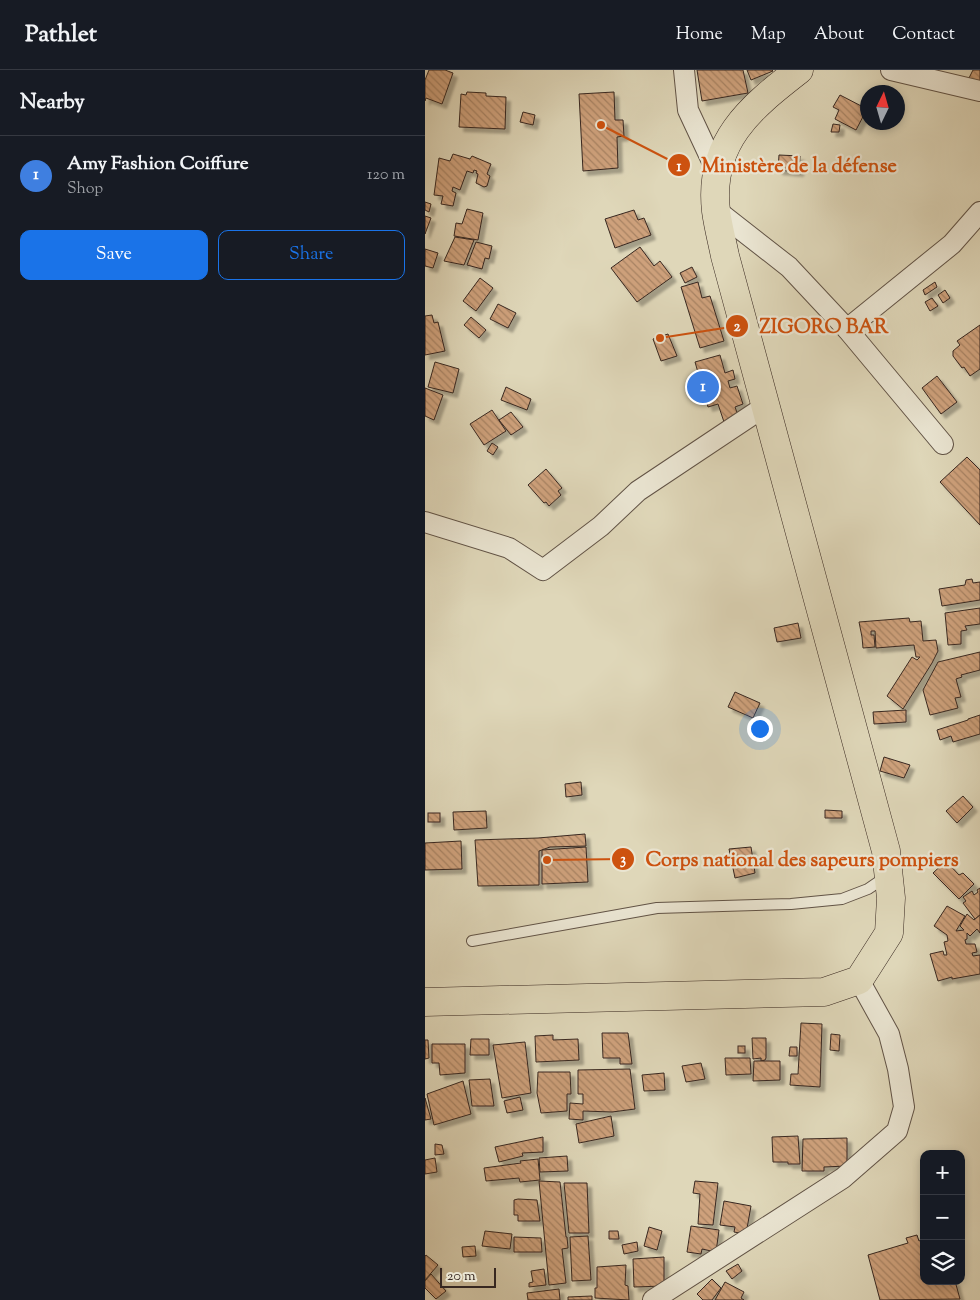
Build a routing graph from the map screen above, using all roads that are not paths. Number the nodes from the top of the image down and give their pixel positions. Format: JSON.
{"nodes":[{"id":1,"x":684,"y":70,"type":"edge"},
{"id":2,"x":799,"y":70,"type":"edge"},
{"id":3,"x":891,"y":70,"type":"edge"},
{"id":4,"x":980,"y":91,"type":"edge"},
{"id":5,"x":717,"y":172,"type":"junction"},
{"id":6,"x":716,"y":210,"type":"junction"},
{"id":7,"x":980,"y":212,"type":"edge"},
{"id":8,"x":847,"y":329,"type":"junction"},
{"id":9,"x":767,"y":405,"type":"junction"},
{"id":10,"x":943,"y":444,"type":"dead end"},
{"id":11,"x":425,"y":522,"type":"edge"},
{"id":12,"x":888,"y":875,"type":"junction"},
{"id":13,"x":473,"y":941,"type":"dead end"},
{"id":14,"x":859,"y":980,"type":"junction"},
{"id":15,"x":425,"y":1002,"type":"edge"},
{"id":16,"x":653,"y":1300,"type":"edge"}],
"edges":[{"from":1,"to":5,"type":"street"},
{"from":2,"to":5,"type":"main road"},
{"from":3,"to":4,"type":"street"},
{"from":5,"to":6,"type":"main road"},
{"from":6,"to":8,"type":"street"},
{"from":6,"to":9,"type":"main road"},
{"from":7,"to":8,"type":"street"},
{"from":8,"to":10,"type":"street"},
{"from":9,"to":11,"type":"street"},
{"from":9,"to":12,"type":"main road"},
{"from":12,"to":13,"type":"lane"},
{"from":12,"to":14,"type":"main road"},
{"from":14,"to":15,"type":"main road"},
{"from":14,"to":16,"type":"street"}]}
